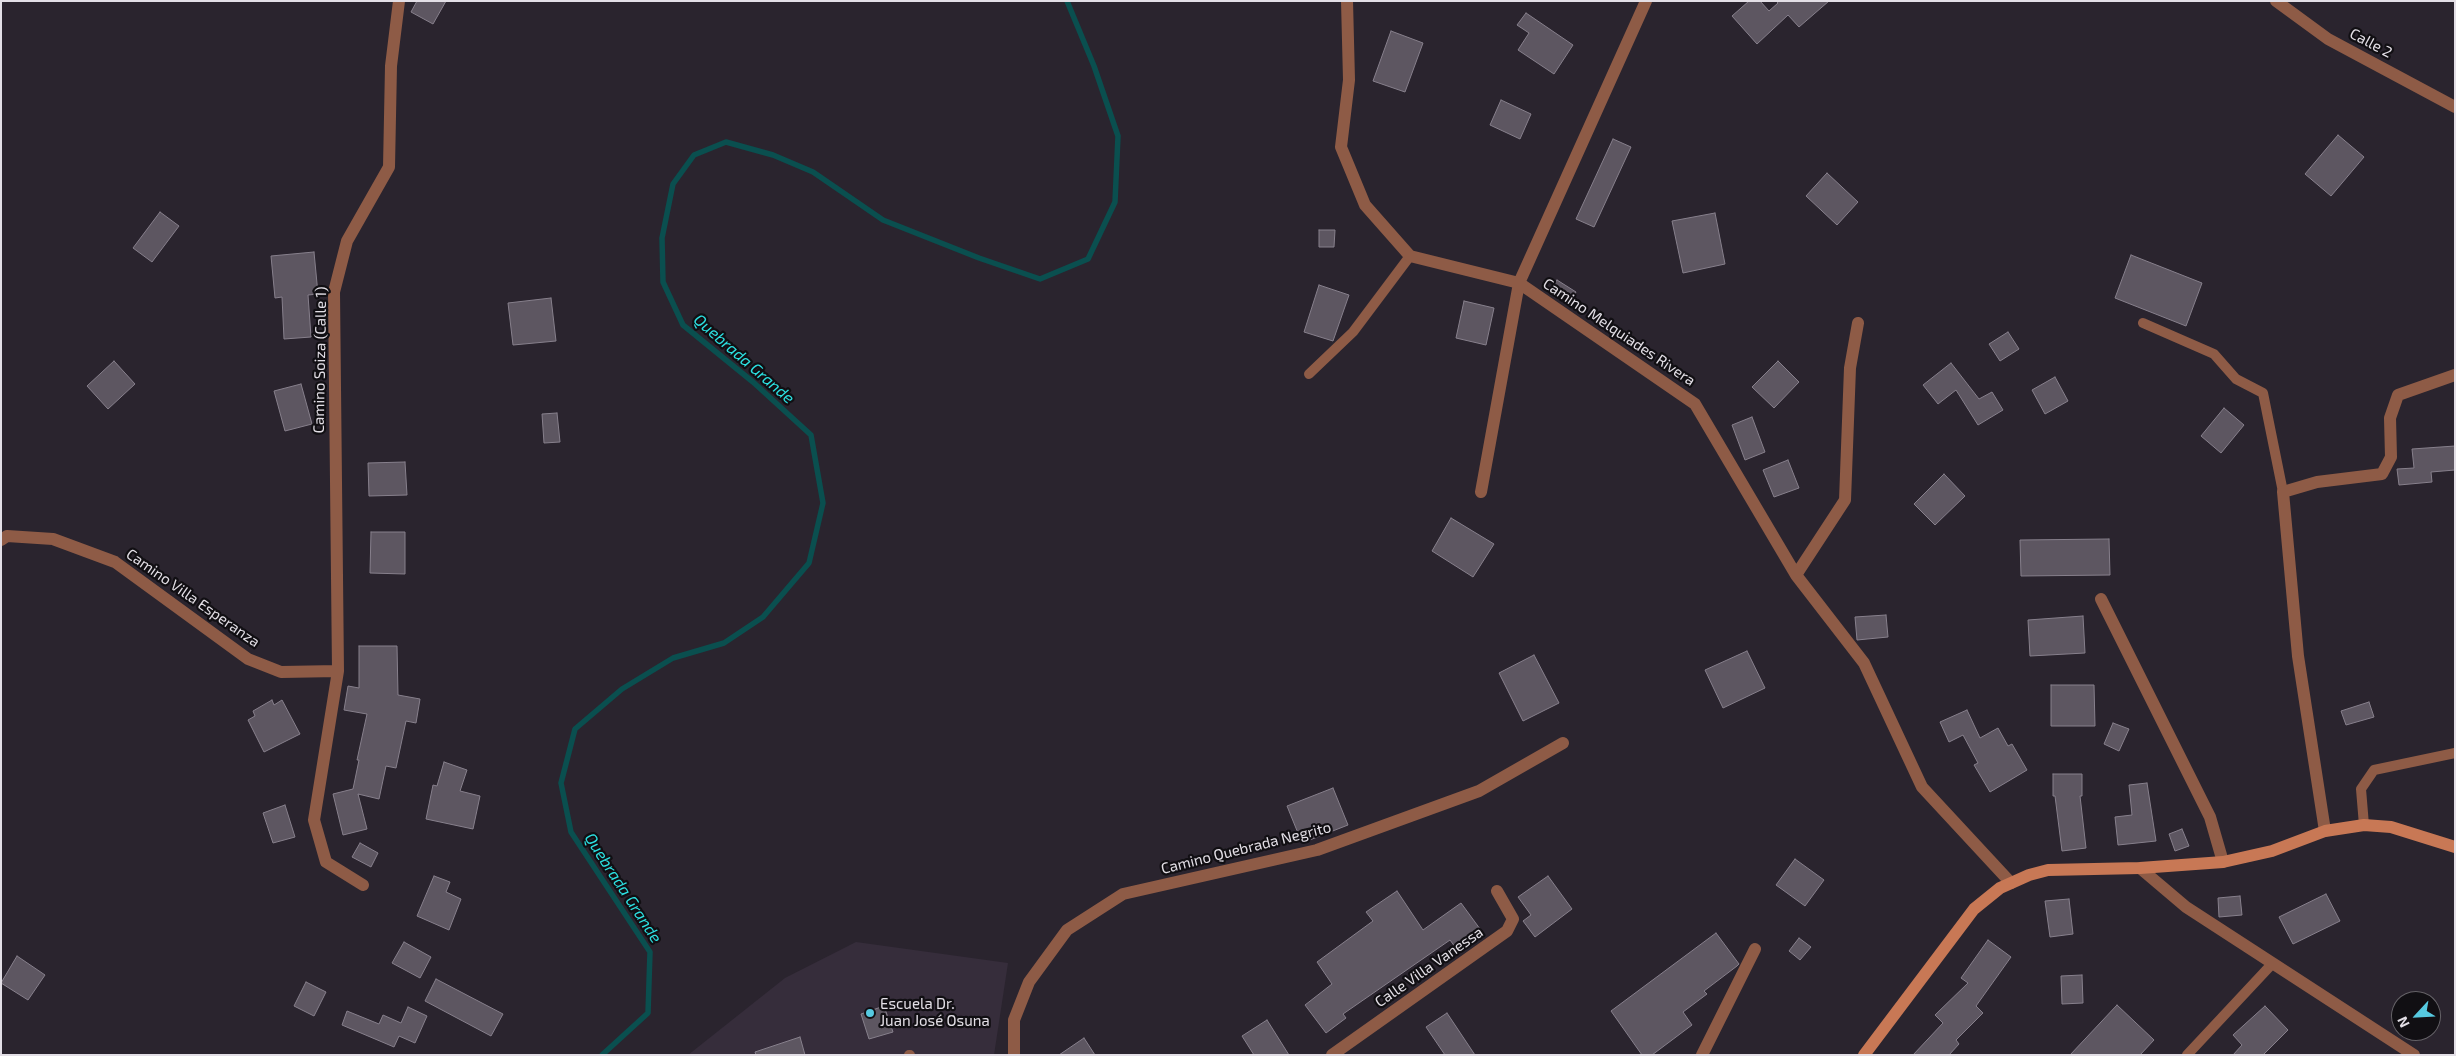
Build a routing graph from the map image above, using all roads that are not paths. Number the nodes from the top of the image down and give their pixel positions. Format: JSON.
{"nodes":[{"id":1,"x":400,"y":1,"type":"edge"},
{"id":2,"x":1347,"y":1,"type":"edge"},
{"id":3,"x":1646,"y":1,"type":"edge"},
{"id":4,"x":2276,"y":1,"type":"edge"},
{"id":5,"x":2455,"y":107,"type":"edge"},
{"id":6,"x":1410,"y":256,"type":"junction"},
{"id":7,"x":1519,"y":283,"type":"junction"},
{"id":8,"x":1858,"y":323,"type":"dead end"},
{"id":9,"x":2143,"y":323,"type":"dead end"},
{"id":10,"x":1309,"y":374,"type":"dead end"},
{"id":11,"x":2455,"y":375,"type":"edge"},
{"id":12,"x":1481,"y":492,"type":"dead end"},
{"id":13,"x":2283,"y":492,"type":"junction"},
{"id":14,"x":1,"y":540,"type":"edge"},
{"id":15,"x":1796,"y":575,"type":"junction"},
{"id":16,"x":2101,"y":599,"type":"dead end"},
{"id":17,"x":338,"y":671,"type":"junction"},
{"id":18,"x":1563,"y":743,"type":"dead end"},
{"id":19,"x":2455,"y":753,"type":"edge"},
{"id":20,"x":2364,"y":825,"type":"junction"},
{"id":21,"x":2325,"y":831,"type":"junction"},
{"id":22,"x":2455,"y":848,"type":"edge"},
{"id":23,"x":2223,"y":862,"type":"junction"},
{"id":24,"x":2140,"y":868,"type":"junction"},
{"id":25,"x":2011,"y":883,"type":"junction"},
{"id":26,"x":363,"y":885,"type":"dead end"},
{"id":27,"x":1497,"y":891,"type":"dead end"},
{"id":28,"x":1755,"y":949,"type":"dead end"},
{"id":29,"x":2272,"y":964,"type":"junction"},
{"id":30,"x":2410,"y":1053,"type":"edge"},
{"id":31,"x":1014,"y":1055,"type":"edge"},
{"id":32,"x":1332,"y":1055,"type":"edge"},
{"id":33,"x":1702,"y":1055,"type":"edge"},
{"id":34,"x":1864,"y":1055,"type":"edge"},
{"id":35,"x":2187,"y":1055,"type":"edge"}],
"edges":[{"from":1,"to":17,"type":"street","name":"Camino Soiza (Calle 1)"},
{"from":2,"to":6,"type":"street"},
{"from":3,"to":7,"type":"street"},
{"from":4,"to":5,"type":"street","name":"Calle 2"},
{"from":6,"to":7,"type":"street","name":"Camino Melquiades Rivera"},
{"from":6,"to":10,"type":"lane"},
{"from":7,"to":12,"type":"street"},
{"from":7,"to":15,"type":"street","name":"Camino Melquiades Rivera"},
{"from":8,"to":15,"type":"street"},
{"from":9,"to":13,"type":"lane"},
{"from":11,"to":13,"type":"street"},
{"from":13,"to":21,"type":"street"},
{"from":14,"to":17,"type":"street","name":"Camino Villa Esperanza"},
{"from":15,"to":25,"type":"street","name":"Camino Melquiades Rivera"},
{"from":16,"to":23,"type":"street"},
{"from":17,"to":26,"type":"street","name":"Camino Soiza (Calle 1)"},
{"from":18,"to":31,"type":"street","name":"Camino Quebrada Negrito"},
{"from":19,"to":20,"type":"lane"},
{"from":20,"to":21,"type":"main road"},
{"from":20,"to":22,"type":"main road"},
{"from":21,"to":23,"type":"main road"},
{"from":23,"to":24,"type":"main road"},
{"from":24,"to":25,"type":"main road"},
{"from":24,"to":29,"type":"street"},
{"from":25,"to":34,"type":"main road"},
{"from":27,"to":32,"type":"street","name":"Calle Villa Vanessa"},
{"from":28,"to":33,"type":"street"},
{"from":29,"to":30,"type":"street"},
{"from":29,"to":35,"type":"lane"}]}
